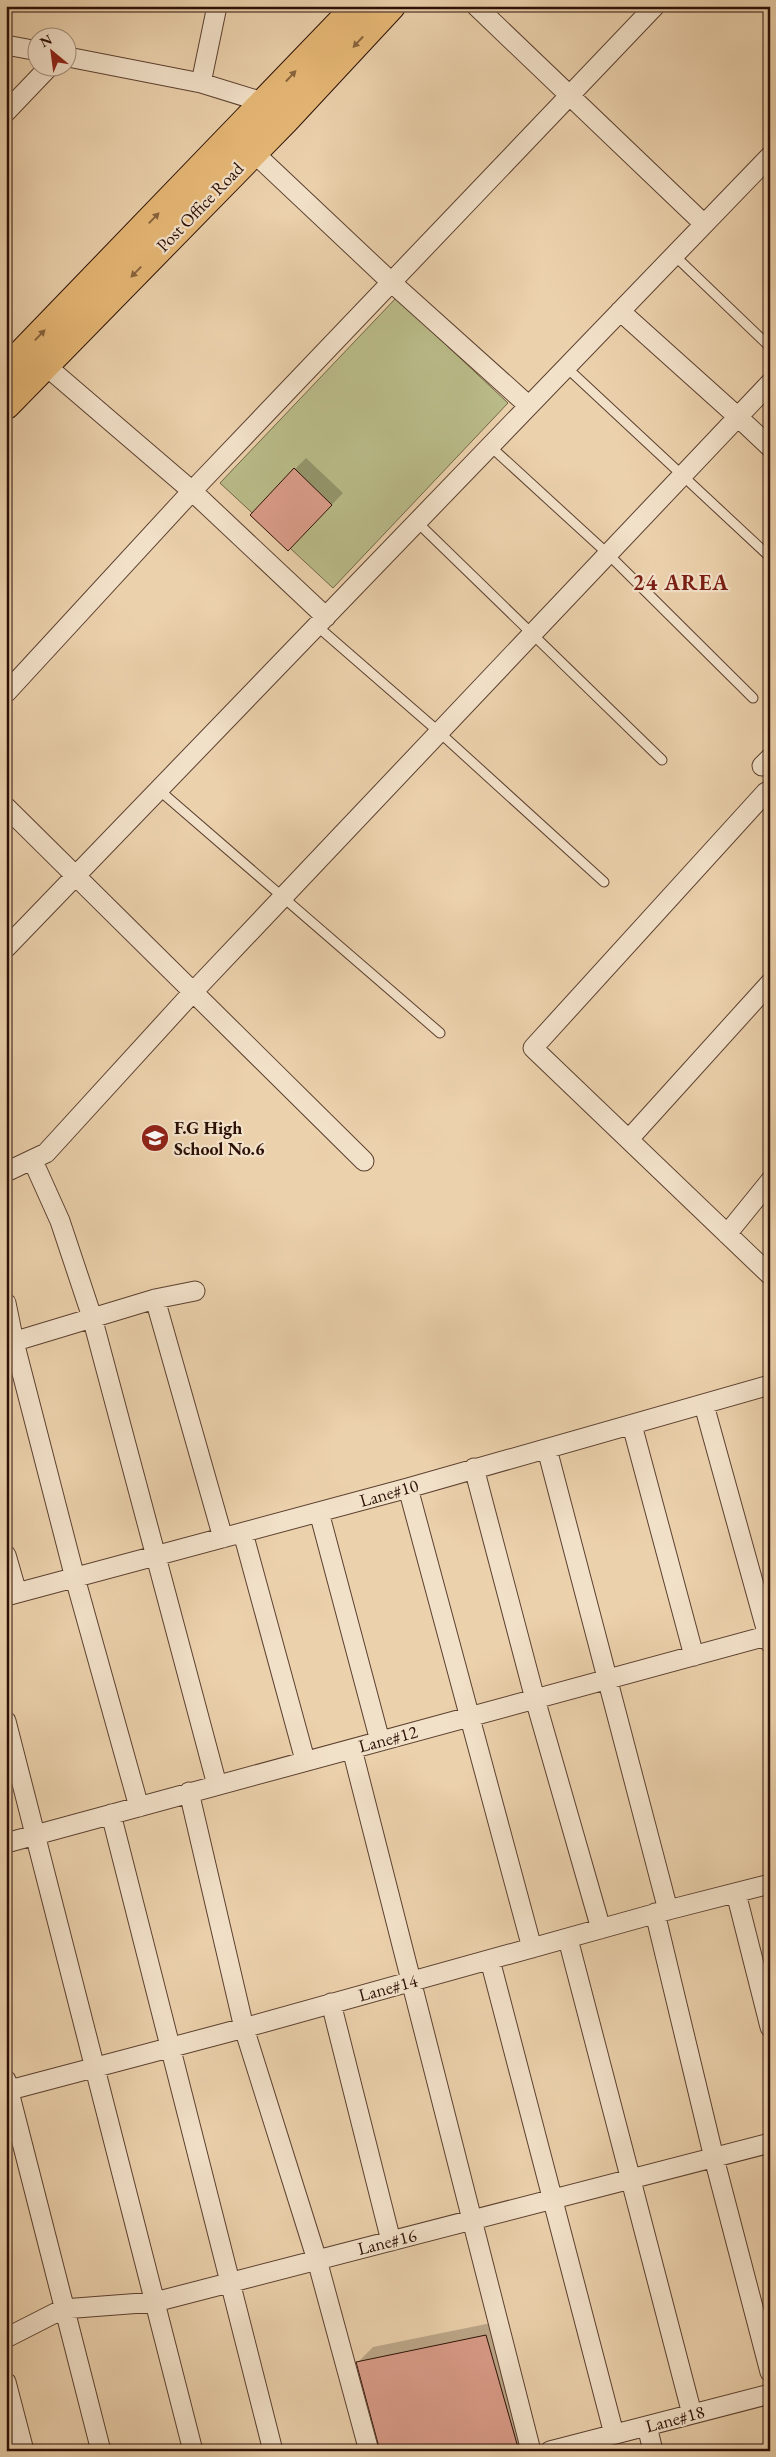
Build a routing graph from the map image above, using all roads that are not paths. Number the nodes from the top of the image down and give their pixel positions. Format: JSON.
{"nodes":[{"id":1,"x":217,"y":6,"type":"edge"},
{"id":2,"x":357,"y":6,"type":"edge"},
{"id":3,"x":391,"y":6,"type":"edge"},
{"id":4,"x":476,"y":6,"type":"edge"},
{"id":5,"x":655,"y":6,"type":"edge"},
{"id":6,"x":6,"y":45,"type":"edge"},
{"id":7,"x":28,"y":49,"type":"edge"},
{"id":8,"x":78,"y":59,"type":"edge"},
{"id":9,"x":38,"y":78,"type":"edge"},
{"id":10,"x":201,"y":82,"type":"junction"},
{"id":11,"x":570,"y":96,"type":"junction"},
{"id":12,"x":6,"y":112,"type":"edge"},
{"id":13,"x":276,"y":112,"type":"junction"},
{"id":14,"x":253,"y":152,"type":"junction"},
{"id":15,"x":770,"y":156,"type":"edge"},
{"id":16,"x":704,"y":224,"type":"junction"},
{"id":17,"x":674,"y":255,"type":"junction"},
{"id":18,"x":391,"y":282,"type":"junction"},
{"id":19,"x":620,"y":311,"type":"junction"},
{"id":20,"x":770,"y":347,"type":"edge"},
{"id":21,"x":566,"y":367,"type":"junction"},
{"id":22,"x":23,"y":370,"type":"edge"},
{"id":23,"x":770,"y":383,"type":"edge"},
{"id":24,"x":6,"y":405,"type":"edge"},
{"id":25,"x":529,"y":406,"type":"junction"},
{"id":26,"x":738,"y":416,"type":"junction"},
{"id":27,"x":490,"y":446,"type":"junction"},
{"id":28,"x":770,"y":448,"type":"edge"},
{"id":29,"x":682,"y":476,"type":"junction"},
{"id":30,"x":192,"y":492,"type":"junction"},
{"id":31,"x":417,"y":522,"type":"junction"},
{"id":32,"x":608,"y":554,"type":"junction"},
{"id":33,"x":770,"y":557,"type":"edge"},
{"id":34,"x":321,"y":622,"type":"junction"},
{"id":35,"x":532,"y":634,"type":"junction"},
{"id":36,"x":6,"y":694,"type":"edge"},
{"id":37,"x":754,"y":698,"type":"dead end"},
{"id":38,"x":440,"y":732,"type":"junction"},
{"id":39,"x":662,"y":760,"type":"dead end"},
{"id":40,"x":159,"y":790,"type":"junction"},
{"id":41,"x":770,"y":796,"type":"edge"},
{"id":42,"x":6,"y":807,"type":"edge"},
{"id":43,"x":76,"y":876,"type":"junction"},
{"id":44,"x":604,"y":882,"type":"dead end"},
{"id":45,"x":282,"y":898,"type":"junction"},
{"id":46,"x":6,"y":948,"type":"edge"},
{"id":47,"x":770,"y":982,"type":"edge"},
{"id":48,"x":193,"y":992,"type":"junction"},
{"id":49,"x":440,"y":1033,"type":"dead end"},
{"id":50,"x":629,"y":1139,"type":"junction"},
{"id":51,"x":364,"y":1160,"type":"dead end"},
{"id":52,"x":33,"y":1161,"type":"junction"},
{"id":53,"x":6,"y":1172,"type":"edge"},
{"id":54,"x":770,"y":1181,"type":"edge"},
{"id":55,"x":726,"y":1234,"type":"junction"},
{"id":56,"x":770,"y":1275,"type":"edge"},
{"id":57,"x":195,"y":1291,"type":"dead end"},
{"id":58,"x":156,"y":1299,"type":"junction"},
{"id":59,"x":6,"y":1303,"type":"edge"},
{"id":60,"x":92,"y":1317,"type":"junction"},
{"id":61,"x":10,"y":1343,"type":"edge"},
{"id":62,"x":770,"y":1385,"type":"edge"},
{"id":63,"x":704,"y":1405,"type":"junction"},
{"id":64,"x":632,"y":1425,"type":"junction"},
{"id":65,"x":547,"y":1449,"type":"junction"},
{"id":66,"x":474,"y":1468,"type":"junction"},
{"id":67,"x":408,"y":1488,"type":"junction"},
{"id":68,"x":319,"y":1512,"type":"junction"},
{"id":69,"x":243,"y":1533,"type":"junction"},
{"id":70,"x":223,"y":1538,"type":"junction"},
{"id":71,"x":6,"y":1555,"type":"edge"},
{"id":72,"x":156,"y":1556,"type":"junction"},
{"id":73,"x":75,"y":1578,"type":"junction"},
{"id":74,"x":12,"y":1594,"type":"edge"},
{"id":75,"x":769,"y":1638,"type":"edge"},
{"id":76,"x":694,"y":1656,"type":"junction"},
{"id":77,"x":606,"y":1680,"type":"junction"},
{"id":78,"x":535,"y":1699,"type":"junction"},
{"id":79,"x":470,"y":1717,"type":"junction"},
{"id":80,"x":6,"y":1721,"type":"edge"},
{"id":81,"x":380,"y":1741,"type":"junction"},
{"id":82,"x":352,"y":1748,"type":"junction"},
{"id":83,"x":305,"y":1760,"type":"junction"},
{"id":84,"x":217,"y":1785,"type":"junction"},
{"id":85,"x":189,"y":1792,"type":"junction"},
{"id":86,"x":139,"y":1807,"type":"junction"},
{"id":87,"x":111,"y":1814,"type":"junction"},
{"id":88,"x":35,"y":1835,"type":"junction"},
{"id":89,"x":6,"y":1843,"type":"edge"},
{"id":90,"x":770,"y":1884,"type":"edge"},
{"id":91,"x":736,"y":1893,"type":"junction"},
{"id":92,"x":661,"y":1912,"type":"junction"},
{"id":93,"x":601,"y":1929,"type":"junction"},
{"id":94,"x":568,"y":1939,"type":"junction"},
{"id":95,"x":532,"y":1948,"type":"junction"},
{"id":96,"x":490,"y":1960,"type":"junction"},
{"id":97,"x":412,"y":1981,"type":"junction"},
{"id":98,"x":331,"y":2003,"type":"junction"},
{"id":99,"x":770,"y":2026,"type":"edge"},
{"id":100,"x":244,"y":2028,"type":"junction"},
{"id":101,"x":169,"y":2047,"type":"junction"},
{"id":102,"x":95,"y":2067,"type":"junction"},
{"id":103,"x":7,"y":2087,"type":"edge"},
{"id":104,"x":770,"y":2143,"type":"edge"},
{"id":105,"x":714,"y":2158,"type":"junction"},
{"id":106,"x":631,"y":2179,"type":"junction"},
{"id":107,"x":553,"y":2199,"type":"junction"},
{"id":108,"x":472,"y":2220,"type":"junction"},
{"id":109,"x":391,"y":2241,"type":"junction"},
{"id":110,"x":317,"y":2260,"type":"junction"},
{"id":111,"x":230,"y":2282,"type":"junction"},
{"id":112,"x":155,"y":2302,"type":"junction"},
{"id":113,"x":64,"y":2309,"type":"junction"},
{"id":114,"x":6,"y":2338,"type":"edge"},
{"id":115,"x":770,"y":2372,"type":"edge"},
{"id":116,"x":6,"y":2382,"type":"edge"},
{"id":117,"x":770,"y":2394,"type":"edge"},
{"id":118,"x":692,"y":2414,"type":"junction"},
{"id":119,"x":647,"y":2426,"type":"junction"},
{"id":120,"x":614,"y":2434,"type":"junction"},
{"id":121,"x":24,"y":2451,"type":"edge"},
{"id":122,"x":101,"y":2451,"type":"edge"},
{"id":123,"x":193,"y":2451,"type":"edge"},
{"id":124,"x":273,"y":2451,"type":"edge"},
{"id":125,"x":369,"y":2451,"type":"edge"},
{"id":126,"x":531,"y":2451,"type":"edge"},
{"id":127,"x":550,"y":2451,"type":"edge"},
{"id":128,"x":653,"y":2451,"type":"edge"}],
"edges":[{"from":1,"to":10,"type":"street"},
{"from":13,"to":2,"type":"main road","name":"Post Office Road","one_way":true},
{"from":3,"to":13,"type":"main road","name":"Post Office Road","one_way":true},
{"from":4,"to":11,"type":"street"},
{"from":5,"to":11,"type":"street"},
{"from":6,"to":7,"type":"street"},
{"from":8,"to":10,"type":"street"},
{"from":9,"to":12,"type":"street"},
{"from":10,"to":13,"type":"street"},
{"from":11,"to":16,"type":"street"},
{"from":11,"to":18,"type":"street"},
{"from":13,"to":14,"type":"main road","name":"Post Office Road"},
{"from":22,"to":13,"type":"main road","name":"Post Office Road","one_way":true},
{"from":14,"to":18,"type":"street"},
{"from":14,"to":22,"type":"main road","name":"Post Office Road","one_way":true},
{"from":15,"to":16,"type":"street"},
{"from":16,"to":17,"type":"street"},
{"from":17,"to":19,"type":"street"},
{"from":17,"to":20,"type":"lane"},
{"from":18,"to":25,"type":"street"},
{"from":18,"to":30,"type":"street"},
{"from":19,"to":21,"type":"street"},
{"from":19,"to":26,"type":"street"},
{"from":21,"to":25,"type":"street"},
{"from":21,"to":29,"type":"lane"},
{"from":22,"to":24,"type":"main road","name":"Post Office Road"},
{"from":22,"to":30,"type":"street"},
{"from":23,"to":26,"type":"street"},
{"from":25,"to":27,"type":"street"},
{"from":26,"to":28,"type":"street"},
{"from":26,"to":29,"type":"street"},
{"from":27,"to":31,"type":"street"},
{"from":27,"to":32,"type":"lane"},
{"from":29,"to":32,"type":"street"},
{"from":29,"to":33,"type":"lane"},
{"from":30,"to":34,"type":"street"},
{"from":30,"to":36,"type":"street"},
{"from":31,"to":34,"type":"street"},
{"from":31,"to":35,"type":"lane"},
{"from":32,"to":35,"type":"street"},
{"from":32,"to":37,"type":"lane"},
{"from":34,"to":38,"type":"lane"},
{"from":34,"to":40,"type":"street"},
{"from":35,"to":38,"type":"street"},
{"from":35,"to":39,"type":"lane"},
{"from":38,"to":44,"type":"lane"},
{"from":38,"to":45,"type":"street"},
{"from":40,"to":43,"type":"street"},
{"from":40,"to":45,"type":"lane"},
{"from":41,"to":50,"type":"street"},
{"from":42,"to":43,"type":"street"},
{"from":43,"to":46,"type":"street"},
{"from":43,"to":48,"type":"street"},
{"from":45,"to":48,"type":"street"},
{"from":45,"to":49,"type":"lane"},
{"from":47,"to":50,"type":"street"},
{"from":48,"to":51,"type":"street"},
{"from":48,"to":52,"type":"street"},
{"from":50,"to":55,"type":"street"},
{"from":52,"to":53,"type":"street"},
{"from":52,"to":60,"type":"street"},
{"from":54,"to":55,"type":"street"},
{"from":55,"to":56,"type":"street"},
{"from":57,"to":58,"type":"street"},
{"from":58,"to":60,"type":"street"},
{"from":58,"to":70,"type":"street"},
{"from":59,"to":61,"type":"street"},
{"from":60,"to":61,"type":"street"},
{"from":60,"to":72,"type":"street"},
{"from":61,"to":73,"type":"street"},
{"from":62,"to":63,"type":"street","name":"Lane#10"},
{"from":63,"to":64,"type":"street","name":"Lane#10"},
{"from":63,"to":75,"type":"street"},
{"from":64,"to":65,"type":"street","name":"Lane#10"},
{"from":64,"to":76,"type":"street"},
{"from":65,"to":66,"type":"street","name":"Lane#10"},
{"from":65,"to":77,"type":"street"},
{"from":66,"to":67,"type":"street","name":"Lane#10"},
{"from":66,"to":78,"type":"street"},
{"from":67,"to":68,"type":"street","name":"Lane#10"},
{"from":67,"to":79,"type":"street"},
{"from":68,"to":69,"type":"street","name":"Lane#10"},
{"from":68,"to":81,"type":"street"},
{"from":69,"to":70,"type":"street","name":"Lane#10"},
{"from":69,"to":83,"type":"street"},
{"from":70,"to":72,"type":"street","name":"Lane#10"},
{"from":71,"to":74,"type":"street"},
{"from":72,"to":73,"type":"street","name":"Lane#10"},
{"from":72,"to":84,"type":"street"},
{"from":73,"to":74,"type":"street","name":"Lane#10"},
{"from":73,"to":86,"type":"street"},
{"from":75,"to":76,"type":"street","name":"Lane#12"},
{"from":76,"to":77,"type":"street","name":"Lane#12"},
{"from":77,"to":78,"type":"street","name":"Lane#12"},
{"from":77,"to":92,"type":"street"},
{"from":78,"to":79,"type":"street","name":"Lane#12"},
{"from":78,"to":93,"type":"street"},
{"from":79,"to":81,"type":"street","name":"Lane#12"},
{"from":79,"to":95,"type":"street"},
{"from":80,"to":88,"type":"street"},
{"from":81,"to":82,"type":"street","name":"Lane#12"},
{"from":82,"to":83,"type":"street","name":"Lane#12"},
{"from":82,"to":97,"type":"street"},
{"from":83,"to":84,"type":"street","name":"Lane#12"},
{"from":84,"to":85,"type":"street","name":"Lane#12"},
{"from":85,"to":86,"type":"street","name":"Lane#12"},
{"from":85,"to":100,"type":"street"},
{"from":86,"to":87,"type":"street","name":"Lane#12"},
{"from":87,"to":88,"type":"street","name":"Lane#12"},
{"from":87,"to":101,"type":"street"},
{"from":88,"to":89,"type":"street","name":"Lane#12"},
{"from":88,"to":102,"type":"street"},
{"from":90,"to":91,"type":"street","name":"Lane#14"},
{"from":91,"to":92,"type":"street","name":"Lane#14"},
{"from":91,"to":99,"type":"street"},
{"from":92,"to":93,"type":"street","name":"Lane#14"},
{"from":92,"to":105,"type":"street"},
{"from":93,"to":94,"type":"street","name":"Lane#14"},
{"from":94,"to":95,"type":"street","name":"Lane#14"},
{"from":94,"to":106,"type":"street"},
{"from":95,"to":96,"type":"street","name":"Lane#14"},
{"from":96,"to":97,"type":"street","name":"Lane#14"},
{"from":96,"to":107,"type":"street"},
{"from":97,"to":98,"type":"street","name":"Lane#14"},
{"from":97,"to":108,"type":"street"},
{"from":98,"to":100,"type":"street","name":"Lane#14"},
{"from":98,"to":109,"type":"street"},
{"from":100,"to":101,"type":"street","name":"Lane#14"},
{"from":100,"to":110,"type":"street"},
{"from":101,"to":102,"type":"street","name":"Lane#14"},
{"from":101,"to":111,"type":"street"},
{"from":102,"to":103,"type":"street","name":"Lane#14"},
{"from":102,"to":112,"type":"street"},
{"from":103,"to":113,"type":"street"},
{"from":104,"to":105,"type":"street","name":"Lane#16"},
{"from":105,"to":106,"type":"street","name":"Lane#16"},
{"from":105,"to":115,"type":"street"},
{"from":106,"to":107,"type":"street","name":"Lane#16"},
{"from":106,"to":118,"type":"street"},
{"from":107,"to":108,"type":"street","name":"Lane#16"},
{"from":107,"to":120,"type":"street"},
{"from":108,"to":109,"type":"street","name":"Lane#16"},
{"from":108,"to":126,"type":"street"},
{"from":109,"to":110,"type":"street","name":"Lane#16"},
{"from":110,"to":111,"type":"street","name":"Lane#16"},
{"from":110,"to":125,"type":"street"},
{"from":111,"to":112,"type":"street","name":"Lane#16"},
{"from":111,"to":124,"type":"street"},
{"from":112,"to":113,"type":"street","name":"Lane#16"},
{"from":112,"to":123,"type":"street"},
{"from":113,"to":114,"type":"street","name":"Lane#16"},
{"from":113,"to":122,"type":"street"},
{"from":116,"to":121,"type":"street"},
{"from":117,"to":118,"type":"street","name":"Lane#18"},
{"from":118,"to":119,"type":"street","name":"Lane#18"},
{"from":119,"to":120,"type":"street","name":"Lane#18"},
{"from":119,"to":128,"type":"street"},
{"from":120,"to":127,"type":"street","name":"Lane#18"}]}
